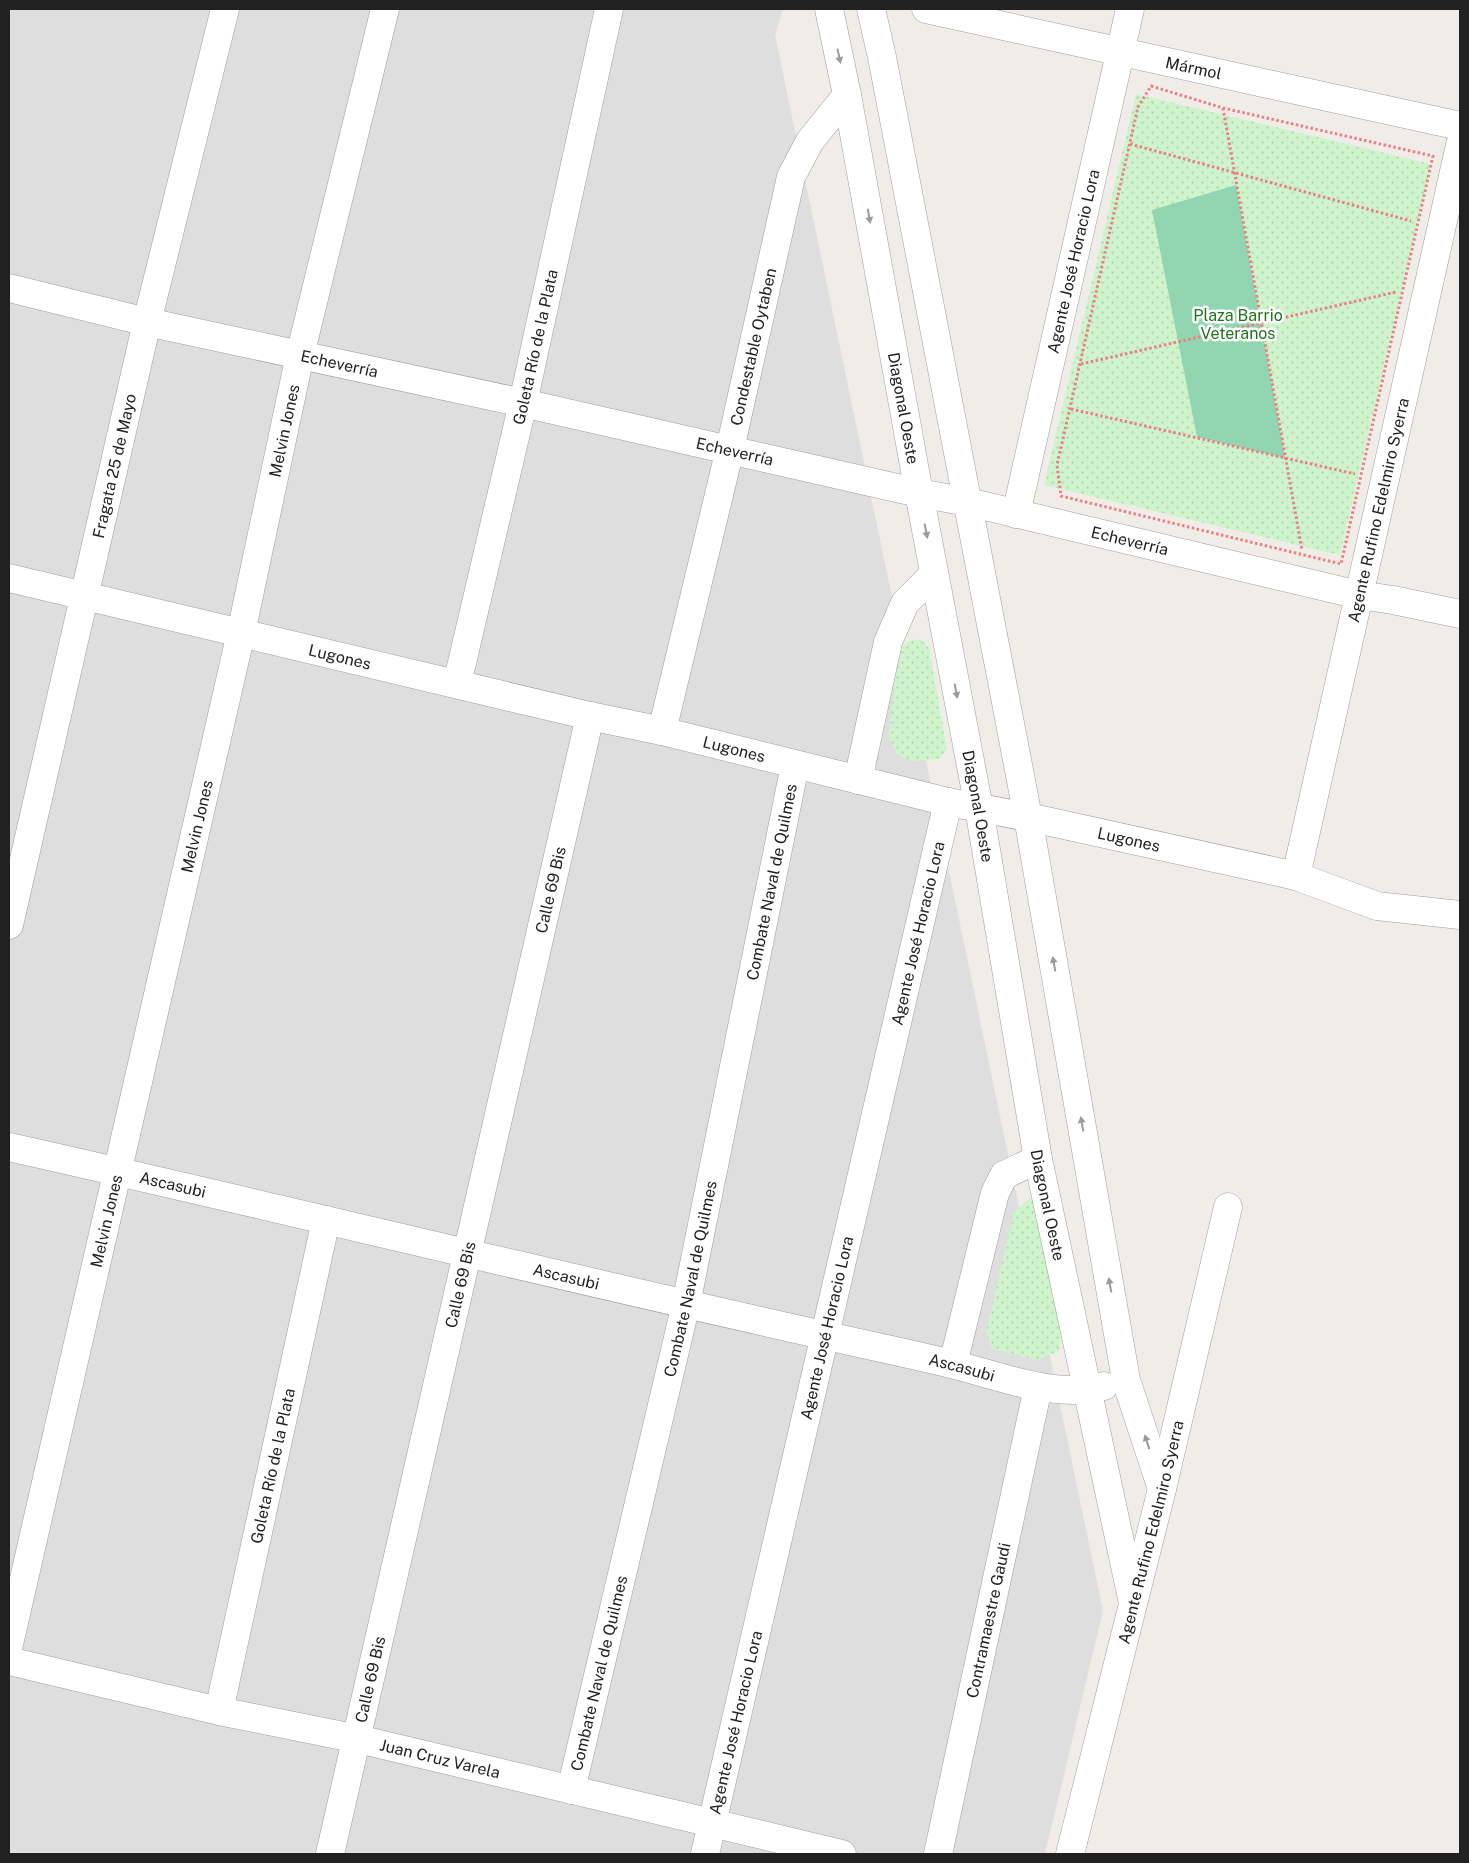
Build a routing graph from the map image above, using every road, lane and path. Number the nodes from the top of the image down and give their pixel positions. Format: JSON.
{"nodes":[{"id":1,"x":225,"y":9,"type":"edge"},
{"id":2,"x":385,"y":9,"type":"edge"},
{"id":3,"x":609,"y":9,"type":"edge"},
{"id":4,"x":829,"y":9,"type":"edge"},
{"id":5,"x":871,"y":9,"type":"edge"},
{"id":6,"x":926,"y":9,"type":"edge"},
{"id":7,"x":1130,"y":9,"type":"edge"},
{"id":8,"x":1119,"y":51,"type":"junction"},
{"id":9,"x":847,"y":95,"type":"junction"},
{"id":10,"x":1222,"y":108,"type":"junction"},
{"id":11,"x":1460,"y":126,"type":"edge"},
{"id":12,"x":1129,"y":144,"type":"junction"},
{"id":13,"x":1460,"y":145,"type":"edge"},
{"id":14,"x":1234,"y":172,"type":"junction"},
{"id":15,"x":1430,"y":226,"type":"junction"},
{"id":16,"x":1429,"y":285,"type":"junction"},
{"id":17,"x":9,"y":288,"type":"edge"},
{"id":18,"x":1402,"y":291,"type":"junction"},
{"id":19,"x":147,"y":322,"type":"junction"},
{"id":20,"x":1261,"y":323,"type":"junction"},
{"id":21,"x":300,"y":355,"type":"junction"},
{"id":22,"x":1080,"y":364,"type":"junction"},
{"id":23,"x":1048,"y":371,"type":"junction"},
{"id":24,"x":523,"y":403,"type":"junction"},
{"id":25,"x":1070,"y":408,"type":"junction"},
{"id":26,"x":730,"y":449,"type":"junction"},
{"id":27,"x":1285,"y":458,"type":"junction"},
{"id":28,"x":1373,"y":478,"type":"junction"},
{"id":29,"x":919,"y":493,"type":"junction"},
{"id":30,"x":968,"y":502,"type":"junction"},
{"id":31,"x":1016,"y":514,"type":"junction"},
{"id":32,"x":1302,"y":555,"type":"junction"},
{"id":33,"x":934,"y":574,"type":"junction"},
{"id":34,"x":9,"y":578,"type":"edge"},
{"id":35,"x":1307,"y":583,"type":"junction"},
{"id":36,"x":1359,"y":595,"type":"junction"},
{"id":37,"x":84,"y":596,"type":"junction"},
{"id":38,"x":1460,"y":614,"type":"edge"},
{"id":39,"x":241,"y":633,"type":"junction"},
{"id":40,"x":457,"y":684,"type":"junction"},
{"id":41,"x":590,"y":716,"type":"junction"},
{"id":42,"x":662,"y":731,"type":"junction"},
{"id":43,"x":795,"y":764,"type":"junction"},
{"id":44,"x":858,"y":780,"type":"junction"},
{"id":45,"x":948,"y":802,"type":"junction"},
{"id":46,"x":979,"y":808,"type":"junction"},
{"id":47,"x":1028,"y":817,"type":"junction"},
{"id":48,"x":1296,"y":876,"type":"junction"},
{"id":49,"x":1460,"y":915,"type":"edge"},
{"id":50,"x":9,"y":925,"type":"edge"},
{"id":51,"x":9,"y":1147,"type":"edge"},
{"id":52,"x":1038,"y":1159,"type":"junction"},
{"id":53,"x":117,"y":1171,"type":"junction"},
{"id":54,"x":1228,"y":1207,"type":"dead end"},
{"id":55,"x":326,"y":1220,"type":"junction"},
{"id":56,"x":468,"y":1255,"type":"junction"},
{"id":57,"x":686,"y":1304,"type":"junction"},
{"id":58,"x":826,"y":1336,"type":"junction"},
{"id":59,"x":953,"y":1364,"type":"junction"},
{"id":60,"x":1126,"y":1380,"type":"junction"},
{"id":61,"x":1038,"y":1387,"type":"junction"},
{"id":62,"x":1087,"y":1390,"type":"junction"},
{"id":63,"x":1162,"y":1489,"type":"junction"},
{"id":64,"x":1133,"y":1604,"type":"junction"},
{"id":65,"x":9,"y":1644,"type":"edge"},
{"id":66,"x":9,"y":1661,"type":"edge"},
{"id":67,"x":219,"y":1711,"type":"junction"},
{"id":68,"x":358,"y":1739,"type":"junction"},
{"id":69,"x":571,"y":1790,"type":"junction"},
{"id":70,"x":712,"y":1824,"type":"junction"},
{"id":71,"x":330,"y":1854,"type":"edge"},
{"id":72,"x":705,"y":1854,"type":"edge"},
{"id":73,"x":842,"y":1854,"type":"edge"},
{"id":74,"x":938,"y":1854,"type":"edge"},
{"id":75,"x":1070,"y":1854,"type":"edge"}],
"edges":[{"from":1,"to":19,"type":"street","name":"Fragata 25 de Mayo"},
{"from":2,"to":21,"type":"street","name":"Melvin Jones"},
{"from":3,"to":24,"type":"street","name":"Goleta Río de la Plata"},
{"from":4,"to":9,"type":"street","name":"Diagonal Oeste","one_way":true},
{"from":5,"to":30,"type":"street"},
{"from":6,"to":8,"type":"street","name":"Mármol"},
{"from":7,"to":8,"type":"street","name":"Agente José Horacio Lora"},
{"from":8,"to":11,"type":"street","name":"Mármol"},
{"from":8,"to":23,"type":"street","name":"Agente José Horacio Lora"},
{"from":9,"to":26,"type":"street","name":"Condestable Oytaben"},
{"from":9,"to":29,"type":"street","name":"Diagonal Oeste","one_way":true},
{"from":10,"to":12,"type":"path"},
{"from":10,"to":14,"type":"path"},
{"from":10,"to":15,"type":"path"},
{"from":12,"to":14,"type":"path"},
{"from":12,"to":22,"type":"path"},
{"from":13,"to":15,"type":"street","name":"Agente Rufino Edelmiro Syerra"},
{"from":14,"to":15,"type":"path"},
{"from":14,"to":20,"type":"path"},
{"from":15,"to":16,"type":"street","name":"Agente Rufino Edelmiro Syerra"},
{"from":15,"to":18,"type":"path"},
{"from":16,"to":18,"type":"path"},
{"from":16,"to":28,"type":"street","name":"Agente Rufino Edelmiro Syerra"},
{"from":17,"to":19,"type":"street","name":"Echeverría"},
{"from":18,"to":20,"type":"path"},
{"from":18,"to":28,"type":"path"},
{"from":19,"to":21,"type":"street","name":"Echeverría"},
{"from":19,"to":37,"type":"street","name":"Fragata 25 de Mayo"},
{"from":20,"to":22,"type":"path"},
{"from":20,"to":27,"type":"path"},
{"from":21,"to":24,"type":"street","name":"Echeverría"},
{"from":21,"to":39,"type":"street","name":"Melvin Jones"},
{"from":22,"to":23,"type":"path"},
{"from":22,"to":25,"type":"path"},
{"from":23,"to":31,"type":"street","name":"Agente José Horacio Lora"},
{"from":24,"to":26,"type":"street","name":"Echeverría"},
{"from":24,"to":40,"type":"street","name":"Goleta Río de la Plata"},
{"from":25,"to":27,"type":"path"},
{"from":25,"to":32,"type":"path"},
{"from":26,"to":29,"type":"street","name":"Echeverría"},
{"from":26,"to":42,"type":"street","name":"Condestable Oytaben"},
{"from":27,"to":28,"type":"path"},
{"from":27,"to":32,"type":"path"},
{"from":28,"to":32,"type":"path"},
{"from":28,"to":36,"type":"street","name":"Agente Rufino Edelmiro Syerra"},
{"from":29,"to":30,"type":"street","name":"Echeverría"},
{"from":29,"to":33,"type":"street","name":"Diagonal Oeste","one_way":true},
{"from":30,"to":31,"type":"street","name":"Echeverría"},
{"from":30,"to":47,"type":"street"},
{"from":31,"to":35,"type":"street","name":"Echeverría"},
{"from":32,"to":35,"type":"path"},
{"from":33,"to":44,"type":"street"},
{"from":33,"to":46,"type":"street","name":"Diagonal Oeste","one_way":true},
{"from":34,"to":37,"type":"street","name":"Lugones"},
{"from":35,"to":36,"type":"street","name":"Echeverría"},
{"from":36,"to":38,"type":"street","name":"Echeverría"},
{"from":36,"to":48,"type":"street","name":"Agente Rufino Edelmiro Syerra"},
{"from":37,"to":39,"type":"street","name":"Lugones"},
{"from":37,"to":50,"type":"street","name":"Fragata 25 de Mayo"},
{"from":39,"to":40,"type":"street","name":"Lugones"},
{"from":39,"to":53,"type":"street","name":"Melvin Jones"},
{"from":40,"to":41,"type":"street","name":"Lugones"},
{"from":41,"to":42,"type":"street","name":"Lugones"},
{"from":41,"to":56,"type":"street","name":"Calle 69 Bis"},
{"from":42,"to":43,"type":"street","name":"Lugones"},
{"from":43,"to":44,"type":"street","name":"Lugones"},
{"from":43,"to":57,"type":"street","name":"Combate Naval de Quilmes"},
{"from":44,"to":45,"type":"street","name":"Lugones"},
{"from":45,"to":46,"type":"street","name":"Lugones"},
{"from":45,"to":58,"type":"street","name":"Agente José Horacio Lora"},
{"from":46,"to":47,"type":"street","name":"Lugones"},
{"from":46,"to":52,"type":"street","name":"Diagonal Oeste"},
{"from":47,"to":48,"type":"street","name":"Lugones"},
{"from":60,"to":47,"type":"street","one_way":true},
{"from":48,"to":49,"type":"street","name":"Lugones"},
{"from":51,"to":53,"type":"street","name":"Ascasubi"},
{"from":52,"to":59,"type":"street"},
{"from":52,"to":62,"type":"street","name":"Diagonal Oeste"},
{"from":53,"to":55,"type":"street","name":"Ascasubi"},
{"from":53,"to":65,"type":"street","name":"Melvin Jones"},
{"from":54,"to":63,"type":"street","name":"Agente Rufino Edelmiro Syerra"},
{"from":55,"to":56,"type":"street","name":"Ascasubi"},
{"from":55,"to":67,"type":"street","name":"Goleta Río de la Plata"},
{"from":56,"to":57,"type":"street","name":"Ascasubi"},
{"from":56,"to":68,"type":"street","name":"Calle 69 Bis"},
{"from":57,"to":58,"type":"street","name":"Ascasubi"},
{"from":57,"to":69,"type":"street","name":"Combate Naval de Quilmes"},
{"from":58,"to":59,"type":"street","name":"Ascasubi"},
{"from":58,"to":70,"type":"street","name":"Agente José Horacio Lora"},
{"from":59,"to":61,"type":"street","name":"Ascasubi"},
{"from":60,"to":62,"type":"street","name":"Ascasubi"},
{"from":63,"to":60,"type":"street","one_way":true},
{"from":61,"to":62,"type":"street","name":"Ascasubi"},
{"from":61,"to":74,"type":"street","name":"Contramaestre Gaudi"},
{"from":62,"to":64,"type":"street","name":"Diagonal Oeste"},
{"from":63,"to":64,"type":"street","name":"Agente Rufino Edelmiro Syerra"},
{"from":64,"to":75,"type":"street","name":"Agente Rufino Edelmiro Syerra"},
{"from":66,"to":67,"type":"street","name":"Juan Cruz Varela"},
{"from":67,"to":68,"type":"street","name":"Juan Cruz Varela"},
{"from":68,"to":69,"type":"street","name":"Juan Cruz Varela"},
{"from":68,"to":71,"type":"street","name":"Calle 69 Bis"},
{"from":69,"to":70,"type":"street","name":"Juan Cruz Varela"},
{"from":70,"to":72,"type":"street","name":"Agente José Horacio Lora"},
{"from":70,"to":73,"type":"street","name":"Juan Cruz Varela"}]}
